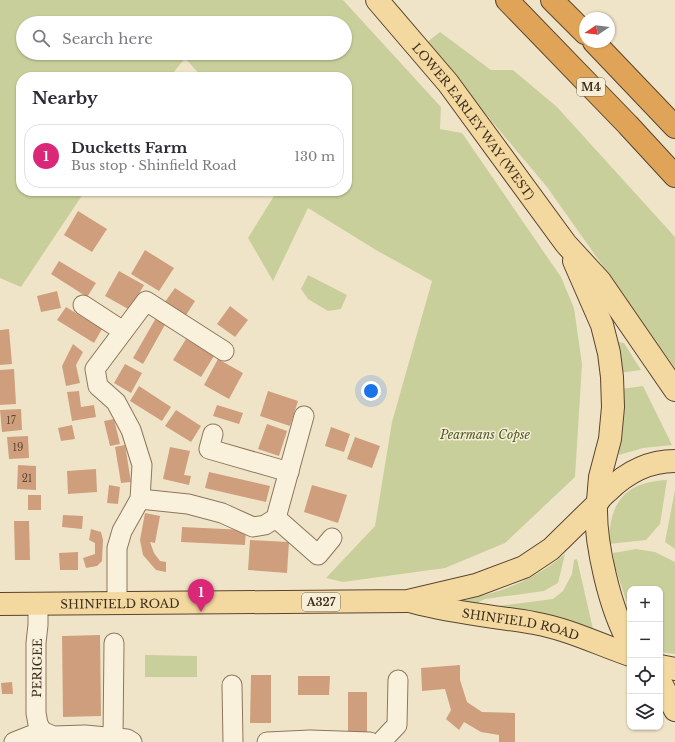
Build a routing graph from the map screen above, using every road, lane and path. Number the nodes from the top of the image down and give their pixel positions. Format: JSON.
{"nodes":[{"id":1,"x":377,"y":0,"type":"edge"},
{"id":2,"x":506,"y":0,"type":"edge"},
{"id":3,"x":552,"y":0,"type":"edge"},
{"id":4,"x":579,"y":27,"type":"edge"},
{"id":5,"x":600,"y":48,"type":"edge"},
{"id":6,"x":675,"y":127,"type":"edge"},
{"id":7,"x":675,"y":176,"type":"edge"},
{"id":8,"x":566,"y":244,"type":"junction"},
{"id":9,"x":83,"y":305,"type":"dead end"},
{"id":10,"x":123,"y":331,"type":"junction"},
{"id":11,"x":224,"y":351,"type":"dead end"},
{"id":12,"x":675,"y":390,"type":"edge"},
{"id":13,"x":304,"y":416,"type":"dead end"},
{"id":14,"x":213,"y":434,"type":"dead end"},
{"id":15,"x":675,"y":461,"type":"edge"},
{"id":16,"x":289,"y":472,"type":"junction"},
{"id":17,"x":140,"y":499,"type":"junction"},
{"id":18,"x":597,"y":503,"type":"junction"},
{"id":19,"x":276,"y":518,"type":"junction"},
{"id":20,"x":332,"y":538,"type":"dead end"},
{"id":21,"x":408,"y":601,"type":"junction"},
{"id":22,"x":118,"y":603,"type":"junction"},
{"id":23,"x":0,"y":604,"type":"edge"},
{"id":24,"x":38,"y":610,"type":"junction"},
{"id":25,"x":627,"y":639,"type":"edge"},
{"id":26,"x":114,"y":643,"type":"dead end"},
{"id":27,"x":627,"y":654,"type":"edge"},
{"id":28,"x":663,"y":667,"type":"edge"},
{"id":29,"x":675,"y":669,"type":"edge"},
{"id":30,"x":398,"y":680,"type":"dead end"},
{"id":31,"x":232,"y":684,"type":"dead end"},
{"id":32,"x":663,"y":687,"type":"edge"},
{"id":33,"x":675,"y":710,"type":"edge"},
{"id":34,"x":42,"y":737,"type":"edge"},
{"id":35,"x":113,"y":738,"type":"junction"},
{"id":36,"x":14,"y":742,"type":"edge"},
{"id":37,"x":132,"y":742,"type":"edge"},
{"id":38,"x":233,"y":742,"type":"edge"},
{"id":39,"x":267,"y":742,"type":"edge"},
{"id":40,"x":332,"y":742,"type":"edge"},
{"id":41,"x":370,"y":742,"type":"edge"},
{"id":42,"x":381,"y":742,"type":"edge"}],
"edges":[{"from":1,"to":8,"type":"main road","name":"LOWER EARLEY WAY (WEST)"},
{"from":2,"to":7,"type":"highway","number":"M4"},
{"from":3,"to":4,"type":"highway"},
{"from":5,"to":6,"type":"highway","number":"M4"},
{"from":8,"to":12,"type":"main road","name":"LOWER EARLEY WAY (WEST)"},
{"from":8,"to":18,"type":"main road","name":"LOWER EARLEY WAY (WEST)"},
{"from":9,"to":10,"type":"street"},
{"from":10,"to":11,"type":"street"},
{"from":10,"to":17,"type":"street"},
{"from":13,"to":16,"type":"street"},
{"from":14,"to":16,"type":"street"},
{"from":15,"to":18,"type":"main road","name":"SHINFIELD ROAD"},
{"from":16,"to":19,"type":"street"},
{"from":17,"to":19,"type":"street"},
{"from":17,"to":22,"type":"street"},
{"from":18,"to":21,"type":"main road","name":"SHINFIELD ROAD","number":"A327"},
{"from":18,"to":25,"type":"main road","name":"LOWER EARLEY WAY (WEST)"},
{"from":19,"to":20,"type":"street"},
{"from":21,"to":22,"type":"main road","name":"SHINFIELD ROAD","number":"A327"},
{"from":21,"to":27,"type":"main road","name":"SHINFIELD ROAD","number":"A327"},
{"from":22,"to":24,"type":"main road","name":"SHINFIELD ROAD","number":"A327"},
{"from":23,"to":24,"type":"main road","name":"SHINFIELD ROAD","number":"A327"},
{"from":24,"to":34,"type":"street","name":"PERIGEE"},
{"from":26,"to":35,"type":"street"},
{"from":28,"to":29,"type":"main road"},
{"from":30,"to":42,"type":"street"},
{"from":31,"to":38,"type":"street"},
{"from":32,"to":33,"type":"main road"},
{"from":34,"to":35,"type":"street"},
{"from":34,"to":36,"type":"street"},
{"from":35,"to":37,"type":"street"},
{"from":39,"to":40,"type":"street"},
{"from":40,"to":41,"type":"street"}]}
